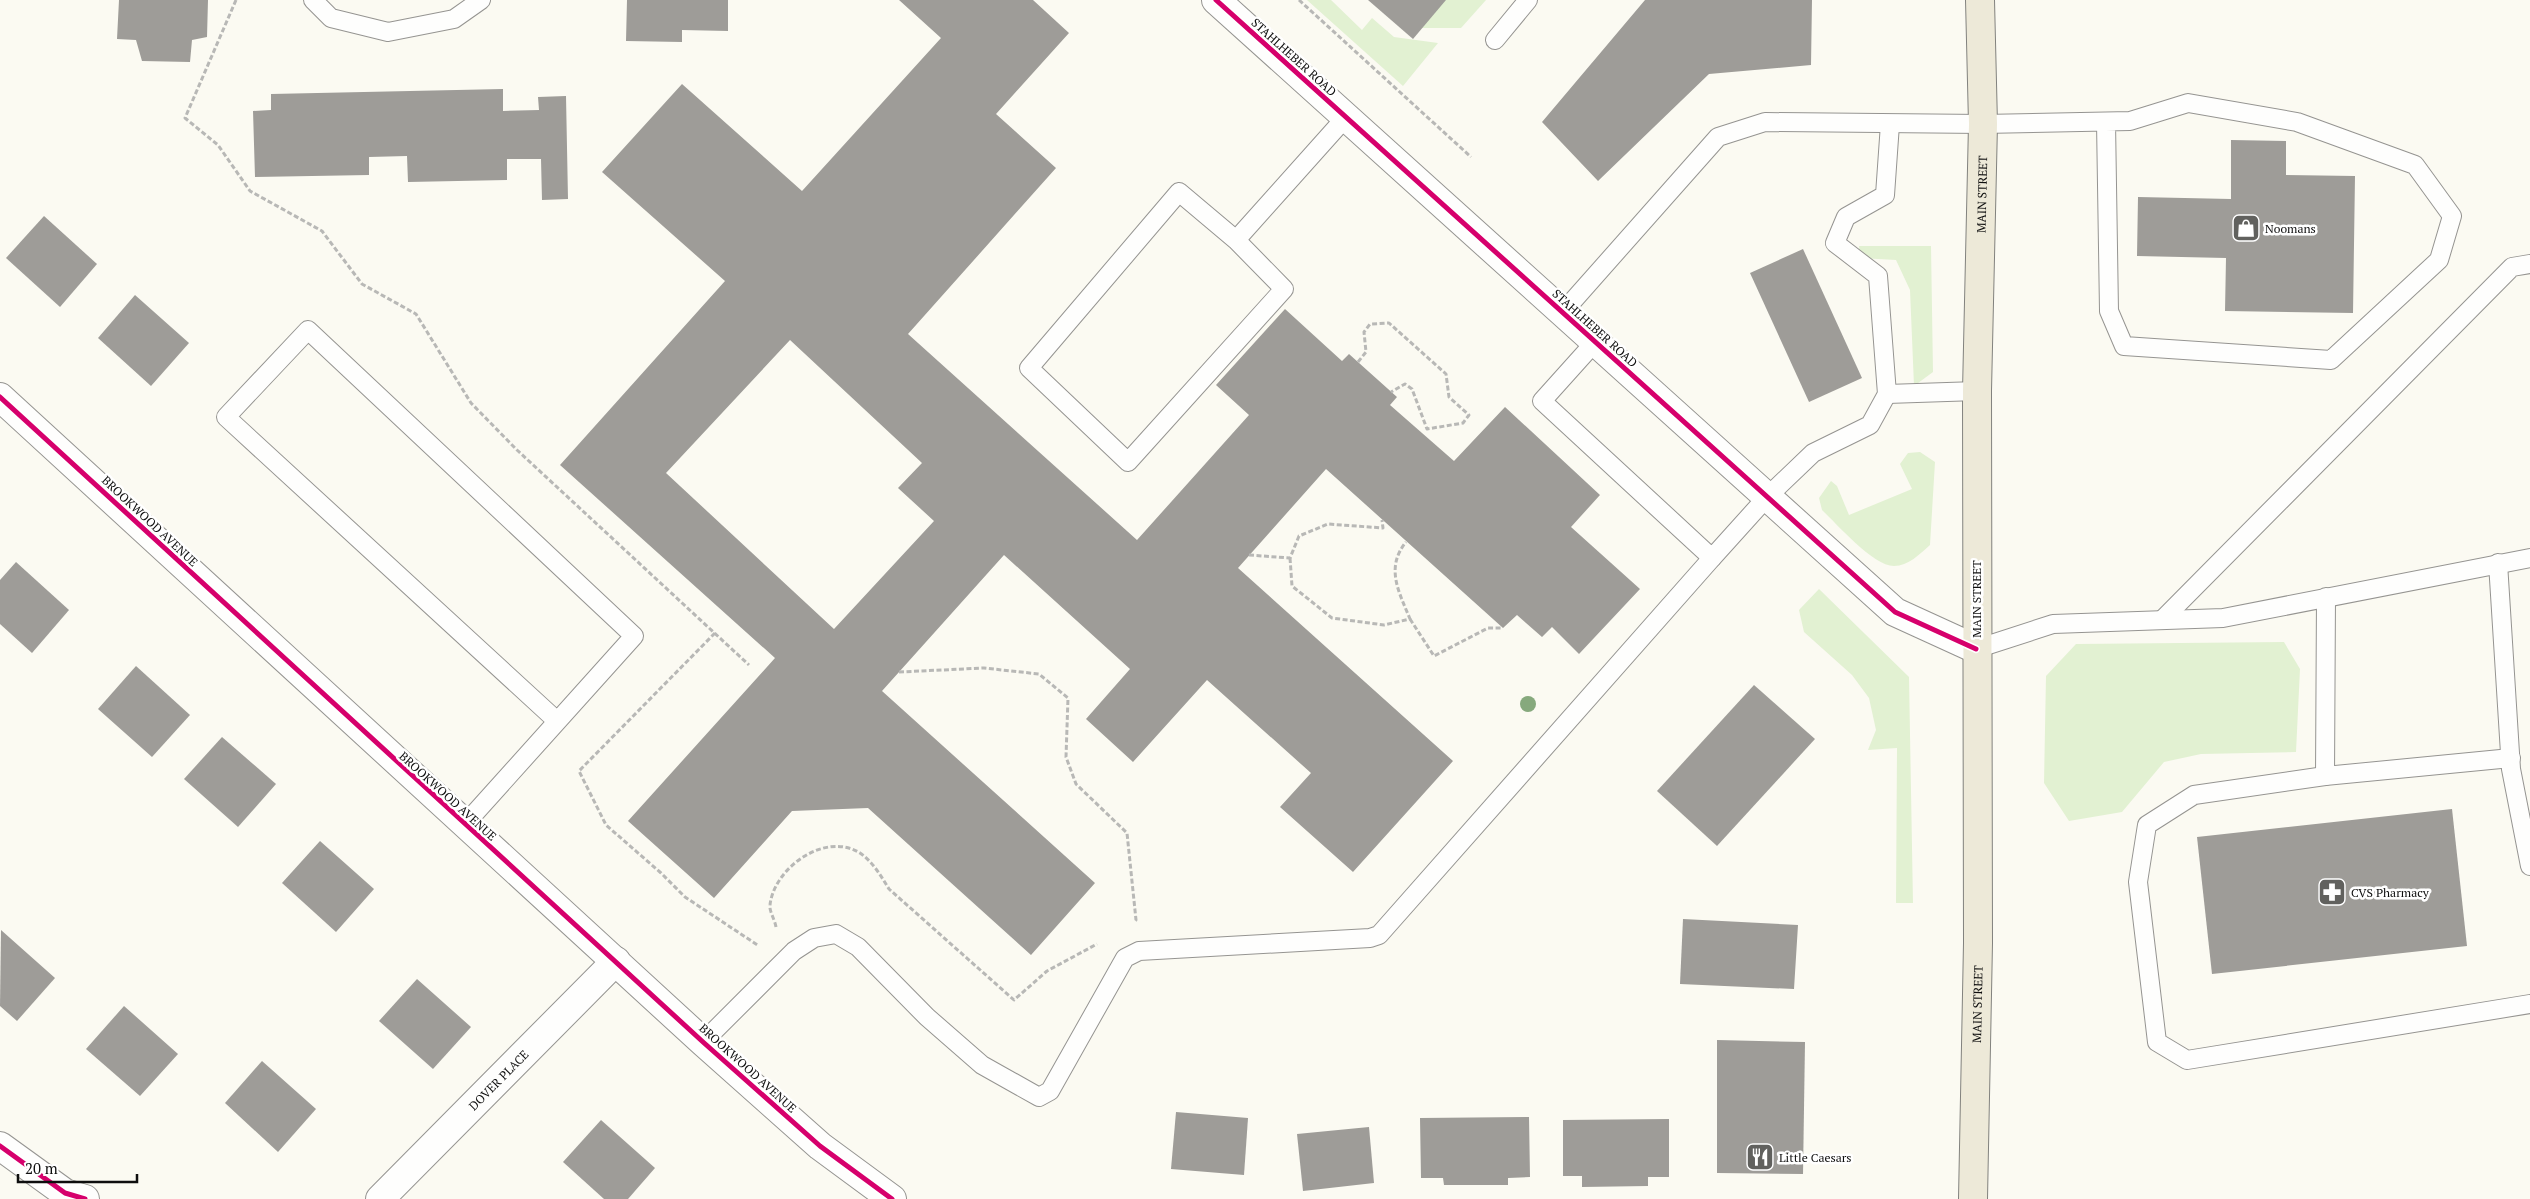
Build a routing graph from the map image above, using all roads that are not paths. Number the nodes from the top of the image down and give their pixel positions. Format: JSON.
{"nodes":[{"id":1,"x":313,"y":0,"type":"edge"},
{"id":2,"x":481,"y":0,"type":"edge"},
{"id":3,"x":1216,"y":0,"type":"edge"},
{"id":4,"x":1528,"y":0,"type":"edge"},
{"id":5,"x":1980,"y":0,"type":"edge"},
{"id":6,"x":1495,"y":40,"type":"dead end"},
{"id":7,"x":1346,"y":118,"type":"junction"},
{"id":8,"x":2106,"y":122,"type":"junction"},
{"id":9,"x":1890,"y":124,"type":"junction"},
{"id":10,"x":1983,"y":124,"type":"junction"},
{"id":11,"x":1236,"y":240,"type":"junction"},
{"id":12,"x":2530,"y":264,"type":"edge"},
{"id":13,"x":1563,"y":312,"type":"junction"},
{"id":14,"x":1595,"y":342,"type":"junction"},
{"id":15,"x":1977,"y":391,"type":"junction"},
{"id":16,"x":1887,"y":394,"type":"junction"},
{"id":17,"x":0,"y":397,"type":"edge"},
{"id":18,"x":1767,"y":497,"type":"junction"},
{"id":19,"x":1712,"y":558,"type":"junction"},
{"id":20,"x":2530,"y":558,"type":"edge"},
{"id":21,"x":2498,"y":563,"type":"junction"},
{"id":22,"x":2326,"y":597,"type":"junction"},
{"id":23,"x":2162,"y":620,"type":"junction"},
{"id":24,"x":1976,"y":648,"type":"junction"},
{"id":25,"x":557,"y":721,"type":"junction"},
{"id":26,"x":2511,"y":758,"type":"junction"},
{"id":27,"x":2326,"y":776,"type":"junction"},
{"id":28,"x":465,"y":824,"type":"junction"},
{"id":29,"x":2530,"y":866,"type":"edge"},
{"id":30,"x":616,"y":961,"type":"junction"},
{"id":31,"x":2530,"y":1004,"type":"edge"},
{"id":32,"x":703,"y":1042,"type":"junction"},
{"id":33,"x":0,"y":1146,"type":"edge"},
{"id":34,"x":85,"y":1199,"type":"edge"},
{"id":35,"x":380,"y":1199,"type":"edge"},
{"id":36,"x":892,"y":1199,"type":"edge"},
{"id":37,"x":1973,"y":1199,"type":"edge"}],
"edges":[{"from":1,"to":2,"type":"lane"},
{"from":3,"to":7,"type":"street","name":"STAHLHEBER ROAD"},
{"from":4,"to":6,"type":"lane"},
{"from":5,"to":10,"type":"main road","name":"MAIN STREET"},
{"from":7,"to":11,"type":"lane"},
{"from":7,"to":13,"type":"street","name":"STAHLHEBER ROAD"},
{"from":8,"to":8,"type":"lane"},
{"from":8,"to":10,"type":"lane"},
{"from":9,"to":10,"type":"lane"},
{"from":9,"to":13,"type":"lane"},
{"from":9,"to":16,"type":"lane"},
{"from":10,"to":15,"type":"main road","name":"MAIN STREET"},
{"from":11,"to":11,"type":"lane"},
{"from":12,"to":23,"type":"lane"},
{"from":13,"to":14,"type":"street","name":"STAHLHEBER ROAD"},
{"from":14,"to":18,"type":"street","name":"STAHLHEBER ROAD"},
{"from":14,"to":19,"type":"lane"},
{"from":15,"to":16,"type":"lane"},
{"from":15,"to":24,"type":"main road","name":"MAIN STREET"},
{"from":16,"to":18,"type":"lane"},
{"from":17,"to":28,"type":"street","name":"BROOKWOOD AVENUE"},
{"from":18,"to":19,"type":"lane"},
{"from":18,"to":24,"type":"street","name":"STAHLHEBER ROAD"},
{"from":19,"to":32,"type":"lane"},
{"from":20,"to":21,"type":"lane"},
{"from":21,"to":22,"type":"lane"},
{"from":21,"to":26,"type":"lane"},
{"from":22,"to":23,"type":"lane"},
{"from":22,"to":27,"type":"lane"},
{"from":23,"to":24,"type":"lane"},
{"from":24,"to":37,"type":"main road","name":"MAIN STREET"},
{"from":25,"to":25,"type":"lane"},
{"from":25,"to":28,"type":"lane"},
{"from":26,"to":27,"type":"lane"},
{"from":26,"to":29,"type":"lane"},
{"from":27,"to":31,"type":"lane"},
{"from":28,"to":30,"type":"street","name":"BROOKWOOD AVENUE"},
{"from":30,"to":32,"type":"street","name":"BROOKWOOD AVENUE"},
{"from":30,"to":35,"type":"street","name":"DOVER PLACE"},
{"from":32,"to":36,"type":"street","name":"BROOKWOOD AVENUE"},
{"from":33,"to":34,"type":"street"}]}
